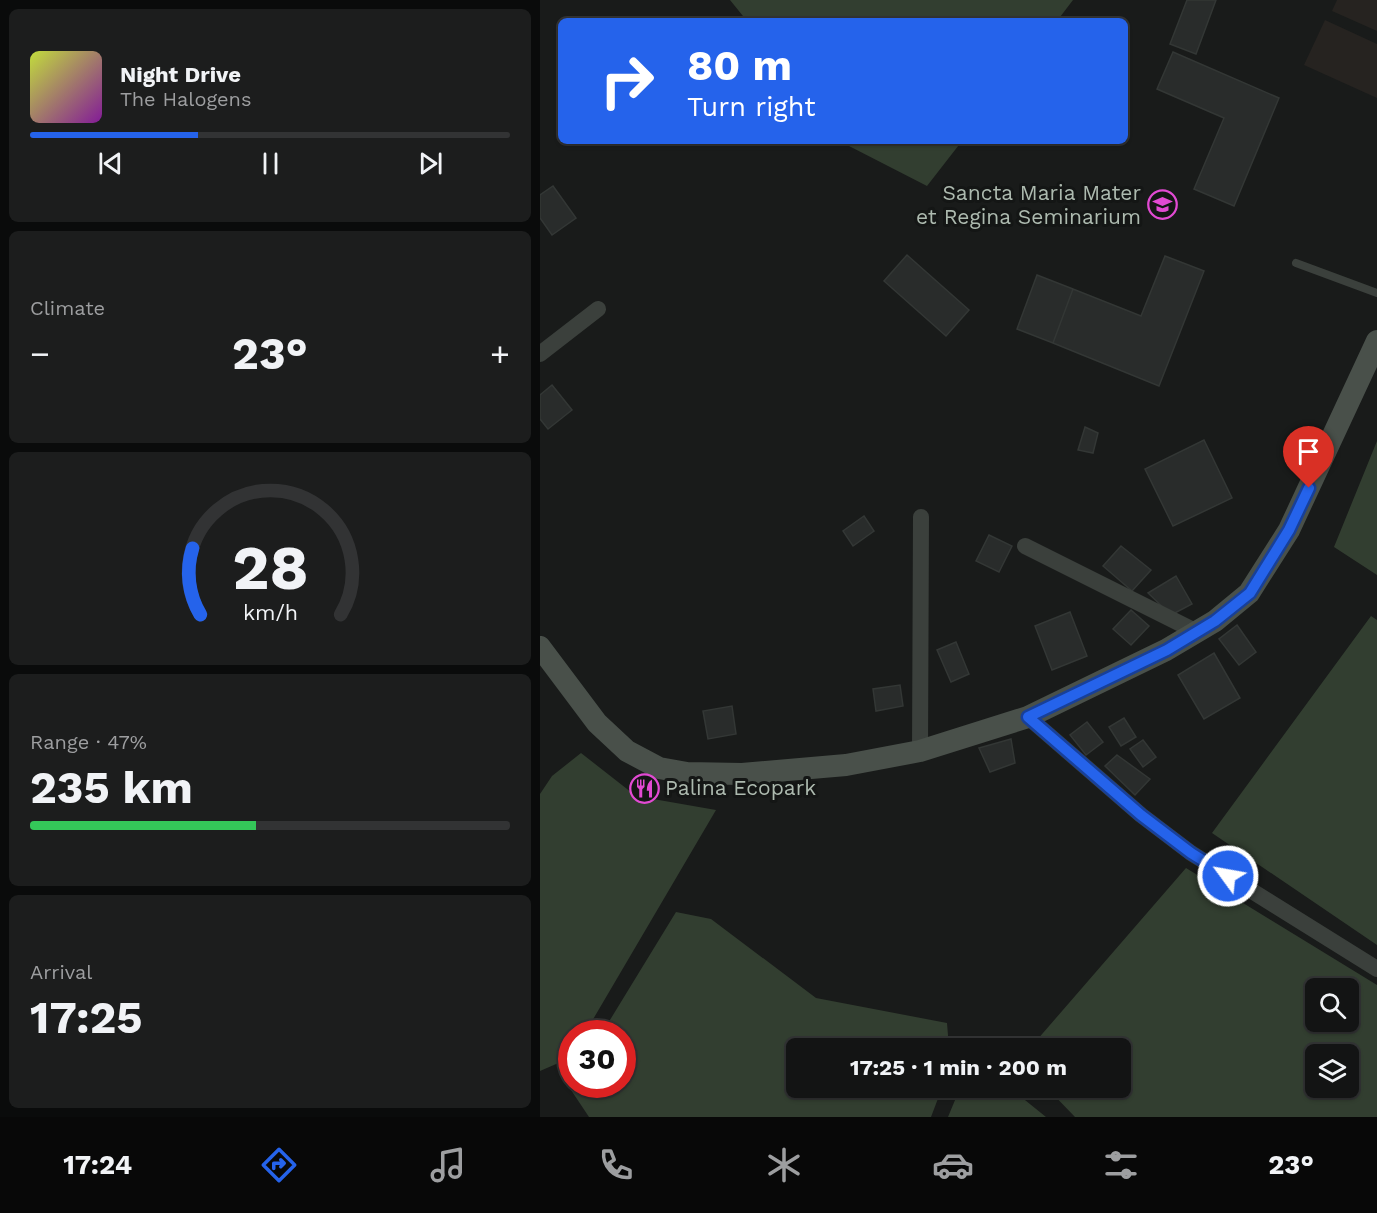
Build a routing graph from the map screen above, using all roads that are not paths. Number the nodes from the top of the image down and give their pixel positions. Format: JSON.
{"nodes":[{"id":1,"x":1296,"y":263,"type":"dead end"},
{"id":2,"x":1377,"y":293,"type":"edge"},
{"id":3,"x":598,"y":309,"type":"dead end"},
{"id":4,"x":1377,"y":341,"type":"edge"},
{"id":5,"x":540,"y":354,"type":"edge"},
{"id":6,"x":921,"y":517,"type":"dead end"},
{"id":7,"x":1025,"y":546,"type":"dead end"},
{"id":8,"x":1197,"y":632,"type":"junction"},
{"id":9,"x":540,"y":647,"type":"edge"},
{"id":10,"x":1028,"y":717,"type":"junction"},
{"id":11,"x":920,"y":751,"type":"junction"},
{"id":12,"x":1377,"y":969,"type":"edge"}],
"edges":[{"from":1,"to":2,"type":"lane"},
{"from":3,"to":5,"type":"street"},
{"from":4,"to":8,"type":"street"},
{"from":6,"to":11,"type":"street"},
{"from":7,"to":8,"type":"street"},
{"from":8,"to":10,"type":"street"},
{"from":9,"to":11,"type":"street"},
{"from":10,"to":11,"type":"street"},
{"from":10,"to":12,"type":"street"}]}
